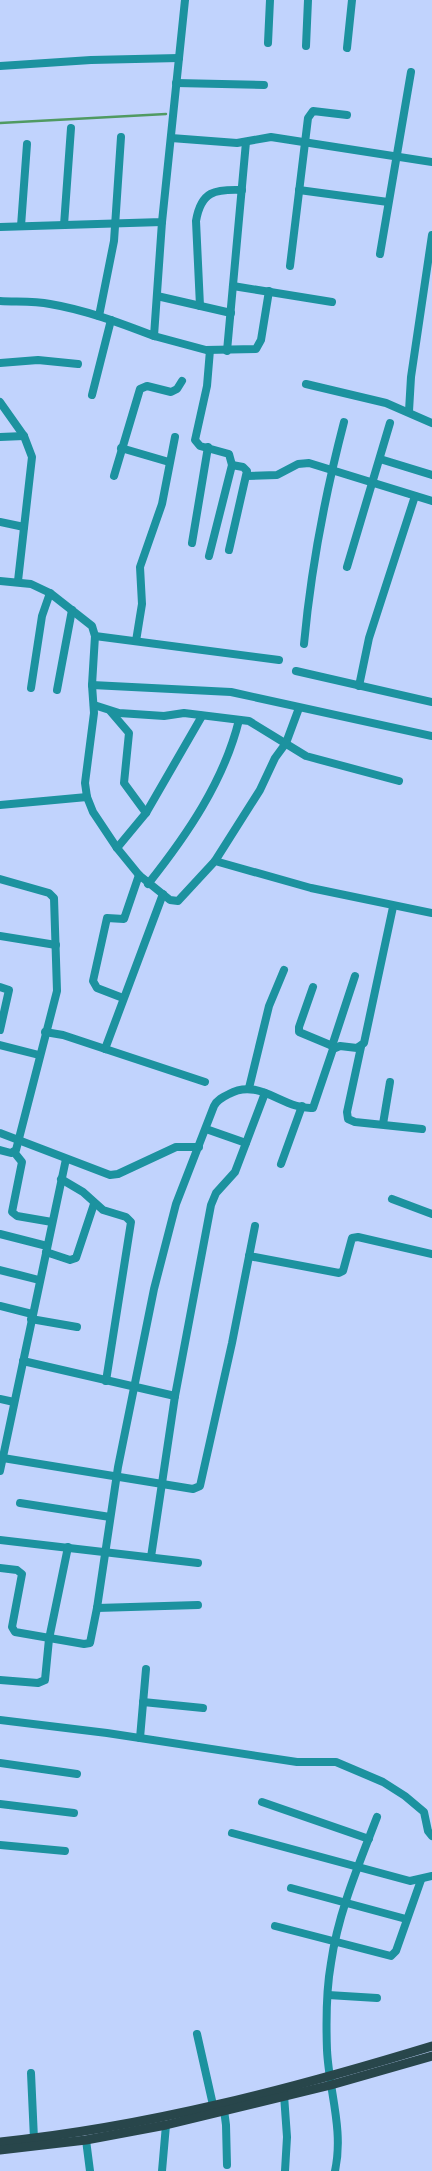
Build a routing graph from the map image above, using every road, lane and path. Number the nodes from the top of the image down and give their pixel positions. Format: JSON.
{"nodes":[{"id":1,"x":185,"y":0,"type":"edge"},
{"id":2,"x":270,"y":0,"type":"edge"},
{"id":3,"x":308,"y":0,"type":"edge"},
{"id":4,"x":352,"y":0,"type":"edge"},
{"id":5,"x":268,"y":43,"type":"dead end"},
{"id":6,"x":306,"y":46,"type":"dead end"},
{"id":7,"x":347,"y":48,"type":"dead end"},
{"id":8,"x":179,"y":58,"type":"junction"},
{"id":9,"x":0,"y":66,"type":"edge"},
{"id":10,"x":411,"y":72,"type":"dead end"},
{"id":11,"x":176,"y":83,"type":"junction"},
{"id":12,"x":264,"y":85,"type":"dead end"},
{"id":13,"x":347,"y":115,"type":"dead end"},
{"id":14,"x":71,"y":128,"type":"dead end"},
{"id":15,"x":121,"y":137,"type":"dead end"},
{"id":16,"x":171,"y":138,"type":"junction"},
{"id":17,"x":246,"y":142,"type":"junction"},
{"id":18,"x":304,"y":142,"type":"junction"},
{"id":19,"x":27,"y":144,"type":"dead end"},
{"id":20,"x":395,"y":156,"type":"junction"},
{"id":21,"x":432,"y":162,"type":"edge"},
{"id":22,"x":242,"y":190,"type":"junction"},
{"id":23,"x":299,"y":190,"type":"junction"},
{"id":24,"x":388,"y":202,"type":"junction"},
{"id":25,"x":162,"y":222,"type":"junction"},
{"id":26,"x":114,"y":223,"type":"junction"},
{"id":27,"x":64,"y":225,"type":"junction"},
{"id":28,"x":22,"y":226,"type":"junction"},
{"id":29,"x":0,"y":227,"type":"edge"},
{"id":30,"x":432,"y":235,"type":"edge"},
{"id":31,"x":380,"y":254,"type":"dead end"},
{"id":32,"x":290,"y":266,"type":"dead end"},
{"id":33,"x":233,"y":286,"type":"junction"},
{"id":34,"x":269,"y":291,"type":"junction"},
{"id":35,"x":157,"y":296,"type":"junction"},
{"id":36,"x":0,"y":301,"type":"edge"},
{"id":37,"x":332,"y":302,"type":"dead end"},
{"id":38,"x":200,"y":306,"type":"junction"},
{"id":39,"x":231,"y":313,"type":"junction"},
{"id":40,"x":99,"y":316,"type":"junction"},
{"id":41,"x":112,"y":320,"type":"junction"},
{"id":42,"x":154,"y":336,"type":"junction"},
{"id":43,"x":210,"y":350,"type":"junction"},
{"id":44,"x":227,"y":351,"type":"junction"},
{"id":45,"x":0,"y":363,"type":"edge"},
{"id":46,"x":78,"y":364,"type":"dead end"},
{"id":47,"x":182,"y":381,"type":"dead end"},
{"id":48,"x":306,"y":384,"type":"dead end"},
{"id":49,"x":92,"y":395,"type":"dead end"},
{"id":50,"x":0,"y":402,"type":"edge"},
{"id":51,"x":410,"y":411,"type":"junction"},
{"id":52,"x":344,"y":422,"type":"dead end"},
{"id":53,"x":390,"y":423,"type":"dead end"},
{"id":54,"x":432,"y":423,"type":"edge"},
{"id":55,"x":24,"y":436,"type":"junction"},
{"id":56,"x":174,"y":436,"type":"dead end"},
{"id":57,"x":0,"y":437,"type":"edge"},
{"id":58,"x":121,"y":448,"type":"junction"},
{"id":59,"x":208,"y":448,"type":"junction"},
{"id":60,"x":380,"y":458,"type":"junction"},
{"id":61,"x":169,"y":462,"type":"junction"},
{"id":62,"x":232,"y":465,"type":"junction"},
{"id":63,"x":332,"y":469,"type":"junction"},
{"id":64,"x":432,"y":475,"type":"edge"},
{"id":65,"x":114,"y":476,"type":"dead end"},
{"id":66,"x":247,"y":476,"type":"junction"},
{"id":67,"x":373,"y":483,"type":"junction"},
{"id":68,"x":415,"y":496,"type":"junction"},
{"id":69,"x":432,"y":501,"type":"edge"},
{"id":70,"x":0,"y":522,"type":"edge"},
{"id":71,"x":24,"y":527,"type":"junction"},
{"id":72,"x":192,"y":543,"type":"dead end"},
{"id":73,"x":229,"y":550,"type":"dead end"},
{"id":74,"x":209,"y":556,"type":"dead end"},
{"id":75,"x":347,"y":568,"type":"dead end"},
{"id":76,"x":0,"y":581,"type":"edge"},
{"id":77,"x":18,"y":581,"type":"junction"},
{"id":78,"x":50,"y":593,"type":"junction"},
{"id":79,"x":72,"y":610,"type":"junction"},
{"id":80,"x":95,"y":636,"type":"junction"},
{"id":81,"x":136,"y":641,"type":"junction"},
{"id":82,"x":304,"y":644,"type":"dead end"},
{"id":83,"x":279,"y":660,"type":"dead end"},
{"id":84,"x":296,"y":671,"type":"dead end"},
{"id":85,"x":92,"y":685,"type":"junction"},
{"id":86,"x":358,"y":686,"type":"junction"},
{"id":87,"x":32,"y":688,"type":"dead end"},
{"id":88,"x":57,"y":690,"type":"dead end"},
{"id":89,"x":432,"y":702,"type":"edge"},
{"id":90,"x":94,"y":705,"type":"junction"},
{"id":91,"x":300,"y":708,"type":"junction"},
{"id":92,"x":111,"y":712,"type":"junction"},
{"id":93,"x":202,"y":716,"type":"junction"},
{"id":94,"x":239,"y":720,"type":"junction"},
{"id":95,"x":432,"y":736,"type":"edge"},
{"id":96,"x":286,"y":743,"type":"junction"},
{"id":97,"x":399,"y":781,"type":"dead end"},
{"id":98,"x":87,"y":797,"type":"junction"},
{"id":99,"x":0,"y":805,"type":"edge"},
{"id":100,"x":146,"y":813,"type":"junction"},
{"id":101,"x":116,"y":848,"type":"junction"},
{"id":102,"x":214,"y":861,"type":"junction"},
{"id":103,"x":139,"y":875,"type":"junction"},
{"id":104,"x":0,"y":879,"type":"edge"},
{"id":105,"x":148,"y":884,"type":"junction"},
{"id":106,"x":163,"y":894,"type":"junction"},
{"id":107,"x":394,"y":907,"type":"junction"},
{"id":108,"x":432,"y":913,"type":"edge"},
{"id":109,"x":0,"y":936,"type":"edge"},
{"id":110,"x":56,"y":945,"type":"junction"},
{"id":111,"x":284,"y":970,"type":"dead end"},
{"id":112,"x":355,"y":976,"type":"dead end"},
{"id":113,"x":0,"y":987,"type":"edge"},
{"id":114,"x":313,"y":987,"type":"dead end"},
{"id":115,"x":123,"y":998,"type":"junction"},
{"id":116,"x":0,"y":1030,"type":"edge"},
{"id":117,"x":45,"y":1032,"type":"junction"},
{"id":118,"x":0,"y":1045,"type":"edge"},
{"id":119,"x":334,"y":1046,"type":"junction"},
{"id":120,"x":361,"y":1047,"type":"junction"},
{"id":121,"x":104,"y":1049,"type":"junction"},
{"id":122,"x":39,"y":1055,"type":"junction"},
{"id":123,"x":205,"y":1082,"type":"dead end"},
{"id":124,"x":390,"y":1082,"type":"dead end"},
{"id":125,"x":249,"y":1088,"type":"junction"},
{"id":126,"x":265,"y":1093,"type":"junction"},
{"id":127,"x":302,"y":1106,"type":"junction"},
{"id":128,"x":383,"y":1124,"type":"junction"},
{"id":129,"x":206,"y":1129,"type":"junction"},
{"id":130,"x":422,"y":1129,"type":"dead end"},
{"id":131,"x":0,"y":1133,"type":"edge"},
{"id":132,"x":18,"y":1141,"type":"junction"},
{"id":133,"x":246,"y":1143,"type":"junction"},
{"id":134,"x":198,"y":1147,"type":"junction"},
{"id":135,"x":0,"y":1150,"type":"edge"},
{"id":136,"x":14,"y":1152,"type":"junction"},
{"id":137,"x":66,"y":1159,"type":"junction"},
{"id":138,"x":281,"y":1164,"type":"dead end"},
{"id":139,"x":62,"y":1179,"type":"junction"},
{"id":140,"x":392,"y":1199,"type":"dead end"},
{"id":141,"x":94,"y":1204,"type":"junction"},
{"id":142,"x":432,"y":1214,"type":"edge"},
{"id":143,"x":52,"y":1222,"type":"junction"},
{"id":144,"x":255,"y":1226,"type":"dead end"},
{"id":145,"x":0,"y":1234,"type":"edge"},
{"id":146,"x":46,"y":1249,"type":"junction"},
{"id":147,"x":432,"y":1254,"type":"edge"},
{"id":148,"x":249,"y":1256,"type":"junction"},
{"id":149,"x":0,"y":1270,"type":"edge"},
{"id":150,"x":40,"y":1280,"type":"junction"},
{"id":151,"x":0,"y":1306,"type":"edge"},
{"id":152,"x":32,"y":1317,"type":"junction"},
{"id":153,"x":77,"y":1327,"type":"dead end"},
{"id":154,"x":23,"y":1361,"type":"junction"},
{"id":155,"x":106,"y":1381,"type":"junction"},
{"id":156,"x":134,"y":1388,"type":"junction"},
{"id":157,"x":175,"y":1396,"type":"junction"},
{"id":158,"x":0,"y":1399,"type":"edge"},
{"id":159,"x":14,"y":1402,"type":"junction"},
{"id":160,"x":3,"y":1458,"type":"junction"},
{"id":161,"x":0,"y":1472,"type":"edge"},
{"id":162,"x":117,"y":1478,"type":"junction"},
{"id":163,"x":161,"y":1484,"type":"junction"},
{"id":164,"x":20,"y":1503,"type":"dead end"},
{"id":165,"x":110,"y":1518,"type":"junction"},
{"id":166,"x":0,"y":1540,"type":"edge"},
{"id":167,"x":68,"y":1547,"type":"junction"},
{"id":168,"x":105,"y":1552,"type":"junction"},
{"id":169,"x":151,"y":1557,"type":"junction"},
{"id":170,"x":198,"y":1563,"type":"dead end"},
{"id":171,"x":0,"y":1568,"type":"edge"},
{"id":172,"x":198,"y":1605,"type":"dead end"},
{"id":173,"x":97,"y":1608,"type":"junction"},
{"id":174,"x":49,"y":1639,"type":"junction"},
{"id":175,"x":146,"y":1669,"type":"dead end"},
{"id":176,"x":0,"y":1680,"type":"edge"},
{"id":177,"x":143,"y":1702,"type":"junction"},
{"id":178,"x":203,"y":1708,"type":"dead end"},
{"id":179,"x":0,"y":1720,"type":"edge"},
{"id":180,"x":140,"y":1738,"type":"junction"},
{"id":181,"x":0,"y":1763,"type":"edge"},
{"id":182,"x":77,"y":1774,"type":"dead end"},
{"id":183,"x":262,"y":1802,"type":"dead end"},
{"id":184,"x":0,"y":1804,"type":"edge"},
{"id":185,"x":74,"y":1813,"type":"dead end"},
{"id":186,"x":377,"y":1818,"type":"dead end"},
{"id":187,"x":232,"y":1833,"type":"dead end"},
{"id":188,"x":432,"y":1836,"type":"edge"},
{"id":189,"x":369,"y":1840,"type":"junction"},
{"id":190,"x":0,"y":1845,"type":"edge"},
{"id":191,"x":65,"y":1851,"type":"dead end"},
{"id":192,"x":358,"y":1868,"type":"junction"},
{"id":193,"x":432,"y":1876,"type":"edge"},
{"id":194,"x":421,"y":1880,"type":"junction"},
{"id":195,"x":290,"y":1888,"type":"dead end"},
{"id":196,"x":346,"y":1903,"type":"junction"},
{"id":197,"x":406,"y":1919,"type":"junction"},
{"id":198,"x":275,"y":1926,"type":"dead end"},
{"id":199,"x":335,"y":1943,"type":"junction"},
{"id":200,"x":328,"y":1995,"type":"junction"},
{"id":201,"x":377,"y":1998,"type":"dead end"},
{"id":202,"x":197,"y":2034,"type":"dead end"},
{"id":203,"x":432,"y":2046,"type":"edge"},
{"id":204,"x":432,"y":2056,"type":"edge"},
{"id":205,"x":31,"y":2073,"type":"dead end"},
{"id":206,"x":330,"y":2080,"type":"junction"},
{"id":207,"x":284,"y":2095,"type":"junction"},
{"id":208,"x":213,"y":2105,"type":"junction"},
{"id":209,"x":224,"y":2110,"type":"junction"},
{"id":210,"x":166,"y":2125,"type":"junction"},
{"id":211,"x":34,"y":2139,"type":"junction"},
{"id":212,"x":86,"y":2140,"type":"junction"},
{"id":213,"x":0,"y":2142,"type":"edge"},
{"id":214,"x":0,"y":2150,"type":"edge"},
{"id":215,"x":227,"y":2165,"type":"dead end"},
{"id":216,"x":90,"y":2171,"type":"edge"},
{"id":217,"x":162,"y":2171,"type":"edge"},
{"id":218,"x":285,"y":2171,"type":"edge"},
{"id":219,"x":335,"y":2171,"type":"edge"}],
"edges":[{"from":1,"to":8,"type":"street"},
{"from":2,"to":5,"type":"street"},
{"from":3,"to":6,"type":"street"},
{"from":4,"to":7,"type":"street"},
{"from":8,"to":9,"type":"street"},
{"from":8,"to":11,"type":"street"},
{"from":10,"to":20,"type":"street"},
{"from":11,"to":12,"type":"street"},
{"from":11,"to":16,"type":"street"},
{"from":13,"to":18,"type":"street"},
{"from":14,"to":27,"type":"street"},
{"from":15,"to":26,"type":"street"},
{"from":16,"to":17,"type":"street"},
{"from":16,"to":25,"type":"street"},
{"from":17,"to":18,"type":"street"},
{"from":17,"to":22,"type":"street"},
{"from":18,"to":20,"type":"street"},
{"from":18,"to":23,"type":"street"},
{"from":19,"to":28,"type":"street"},
{"from":20,"to":21,"type":"street"},
{"from":20,"to":24,"type":"street"},
{"from":22,"to":33,"type":"street"},
{"from":22,"to":38,"type":"street"},
{"from":23,"to":24,"type":"street"},
{"from":23,"to":32,"type":"street"},
{"from":24,"to":31,"type":"street"},
{"from":25,"to":26,"type":"street"},
{"from":25,"to":35,"type":"street"},
{"from":26,"to":27,"type":"street"},
{"from":26,"to":40,"type":"street"},
{"from":27,"to":28,"type":"street"},
{"from":28,"to":29,"type":"street"},
{"from":30,"to":51,"type":"street"},
{"from":33,"to":34,"type":"street"},
{"from":33,"to":39,"type":"street"},
{"from":34,"to":37,"type":"street"},
{"from":34,"to":44,"type":"street"},
{"from":35,"to":38,"type":"street"},
{"from":35,"to":42,"type":"street"},
{"from":36,"to":40,"type":"street"},
{"from":38,"to":39,"type":"street"},
{"from":39,"to":44,"type":"street"},
{"from":40,"to":41,"type":"street"},
{"from":41,"to":42,"type":"street"},
{"from":41,"to":49,"type":"street"},
{"from":42,"to":43,"type":"street"},
{"from":43,"to":44,"type":"street"},
{"from":43,"to":59,"type":"street"},
{"from":45,"to":46,"type":"street"},
{"from":47,"to":58,"type":"street"},
{"from":48,"to":51,"type":"street"},
{"from":50,"to":55,"type":"street"},
{"from":51,"to":54,"type":"street"},
{"from":52,"to":63,"type":"street"},
{"from":53,"to":60,"type":"street"},
{"from":55,"to":57,"type":"street"},
{"from":55,"to":71,"type":"street"},
{"from":56,"to":61,"type":"street"},
{"from":58,"to":61,"type":"street"},
{"from":58,"to":65,"type":"street"},
{"from":59,"to":62,"type":"street"},
{"from":59,"to":72,"type":"street"},
{"from":60,"to":64,"type":"street"},
{"from":60,"to":67,"type":"street"},
{"from":61,"to":81,"type":"street"},
{"from":62,"to":66,"type":"street"},
{"from":62,"to":74,"type":"street"},
{"from":63,"to":66,"type":"street"},
{"from":63,"to":67,"type":"street"},
{"from":63,"to":82,"type":"street"},
{"from":66,"to":73,"type":"street"},
{"from":67,"to":68,"type":"street"},
{"from":67,"to":75,"type":"street"},
{"from":68,"to":69,"type":"street"},
{"from":68,"to":86,"type":"street"},
{"from":70,"to":71,"type":"street"},
{"from":71,"to":77,"type":"street"},
{"from":76,"to":77,"type":"street"},
{"from":77,"to":78,"type":"street"},
{"from":78,"to":79,"type":"street"},
{"from":78,"to":87,"type":"street"},
{"from":79,"to":80,"type":"street"},
{"from":79,"to":88,"type":"street"},
{"from":80,"to":81,"type":"street"},
{"from":80,"to":85,"type":"street"},
{"from":81,"to":83,"type":"street"},
{"from":84,"to":86,"type":"street"},
{"from":85,"to":90,"type":"street"},
{"from":85,"to":91,"type":"street"},
{"from":86,"to":89,"type":"street"},
{"from":90,"to":92,"type":"street"},
{"from":90,"to":98,"type":"street"},
{"from":91,"to":95,"type":"street"},
{"from":91,"to":96,"type":"street"},
{"from":92,"to":93,"type":"street"},
{"from":92,"to":100,"type":"street"},
{"from":93,"to":94,"type":"street"},
{"from":93,"to":100,"type":"street"},
{"from":94,"to":96,"type":"street"},
{"from":94,"to":105,"type":"street"},
{"from":96,"to":97,"type":"street"},
{"from":96,"to":102,"type":"street"},
{"from":98,"to":99,"type":"street"},
{"from":98,"to":101,"type":"street"},
{"from":100,"to":101,"type":"street"},
{"from":101,"to":103,"type":"street"},
{"from":102,"to":106,"type":"street"},
{"from":102,"to":107,"type":"street"},
{"from":103,"to":105,"type":"street"},
{"from":103,"to":115,"type":"street"},
{"from":104,"to":110,"type":"street"},
{"from":105,"to":106,"type":"street"},
{"from":106,"to":115,"type":"street"},
{"from":107,"to":108,"type":"street"},
{"from":107,"to":120,"type":"street"},
{"from":109,"to":110,"type":"street"},
{"from":110,"to":117,"type":"street"},
{"from":111,"to":125,"type":"street"},
{"from":112,"to":119,"type":"street"},
{"from":113,"to":116,"type":"street"},
{"from":114,"to":119,"type":"street"},
{"from":115,"to":121,"type":"street"},
{"from":117,"to":121,"type":"street"},
{"from":117,"to":122,"type":"street"},
{"from":118,"to":122,"type":"street"},
{"from":119,"to":120,"type":"street"},
{"from":119,"to":127,"type":"street"},
{"from":120,"to":128,"type":"street"},
{"from":121,"to":123,"type":"street"},
{"from":122,"to":132,"type":"street"},
{"from":124,"to":128,"type":"street"},
{"from":125,"to":126,"type":"street"},
{"from":125,"to":129,"type":"street"},
{"from":126,"to":127,"type":"street"},
{"from":126,"to":133,"type":"street"},
{"from":127,"to":138,"type":"street"},
{"from":128,"to":130,"type":"street"},
{"from":129,"to":133,"type":"street"},
{"from":129,"to":134,"type":"street"},
{"from":131,"to":132,"type":"street"},
{"from":132,"to":136,"type":"street"},
{"from":132,"to":137,"type":"street"},
{"from":133,"to":157,"type":"street"},
{"from":134,"to":137,"type":"street"},
{"from":134,"to":156,"type":"street"},
{"from":135,"to":136,"type":"street"},
{"from":136,"to":143,"type":"street"},
{"from":137,"to":139,"type":"street"},
{"from":139,"to":141,"type":"street"},
{"from":139,"to":143,"type":"street"},
{"from":140,"to":142,"type":"street"},
{"from":141,"to":146,"type":"street"},
{"from":141,"to":155,"type":"street"},
{"from":143,"to":146,"type":"street"},
{"from":144,"to":148,"type":"street"},
{"from":145,"to":146,"type":"street"},
{"from":146,"to":150,"type":"street"},
{"from":147,"to":148,"type":"street"},
{"from":148,"to":163,"type":"street"},
{"from":149,"to":150,"type":"street"},
{"from":150,"to":152,"type":"street"},
{"from":151,"to":152,"type":"street"},
{"from":152,"to":153,"type":"street"},
{"from":152,"to":154,"type":"street"},
{"from":154,"to":155,"type":"street"},
{"from":154,"to":159,"type":"street"},
{"from":155,"to":156,"type":"street"},
{"from":156,"to":157,"type":"street"},
{"from":156,"to":162,"type":"street"},
{"from":157,"to":163,"type":"street"},
{"from":158,"to":159,"type":"street"},
{"from":159,"to":160,"type":"street"},
{"from":160,"to":161,"type":"street"},
{"from":160,"to":162,"type":"street"},
{"from":162,"to":163,"type":"street"},
{"from":162,"to":165,"type":"street"},
{"from":163,"to":169,"type":"street"},
{"from":164,"to":165,"type":"street"},
{"from":165,"to":168,"type":"street"},
{"from":166,"to":167,"type":"street"},
{"from":167,"to":168,"type":"street"},
{"from":167,"to":174,"type":"street"},
{"from":168,"to":169,"type":"street"},
{"from":168,"to":173,"type":"street"},
{"from":169,"to":170,"type":"street"},
{"from":171,"to":174,"type":"street"},
{"from":172,"to":173,"type":"street"},
{"from":173,"to":174,"type":"street"},
{"from":174,"to":176,"type":"street"},
{"from":175,"to":177,"type":"street"},
{"from":177,"to":178,"type":"street"},
{"from":177,"to":180,"type":"street"},
{"from":179,"to":180,"type":"street"},
{"from":180,"to":188,"type":"street"},
{"from":181,"to":182,"type":"street"},
{"from":183,"to":189,"type":"street"},
{"from":184,"to":185,"type":"street"},
{"from":186,"to":189,"type":"street"},
{"from":187,"to":192,"type":"street"},
{"from":189,"to":192,"type":"street"},
{"from":190,"to":191,"type":"street"},
{"from":192,"to":194,"type":"street"},
{"from":192,"to":196,"type":"street"},
{"from":193,"to":194,"type":"street"},
{"from":194,"to":197,"type":"street"},
{"from":195,"to":196,"type":"street"},
{"from":196,"to":197,"type":"street"},
{"from":196,"to":199,"type":"street"},
{"from":197,"to":199,"type":"street"},
{"from":198,"to":199,"type":"street"},
{"from":199,"to":200,"type":"street"},
{"from":200,"to":201,"type":"street"},
{"from":200,"to":206,"type":"street"},
{"from":202,"to":208,"type":"street"},
{"from":203,"to":206,"type":"main road"},
{"from":204,"to":206,"type":"main road"},
{"from":205,"to":211,"type":"street"},
{"from":206,"to":207,"type":"main road"},
{"from":206,"to":208,"type":"main road"},
{"from":206,"to":219,"type":"street"},
{"from":207,"to":209,"type":"main road"},
{"from":207,"to":218,"type":"street"},
{"from":208,"to":211,"type":"main road"},
{"from":209,"to":210,"type":"main road"},
{"from":209,"to":215,"type":"street"},
{"from":210,"to":212,"type":"main road"},
{"from":210,"to":217,"type":"street"},
{"from":211,"to":213,"type":"main road"},
{"from":212,"to":214,"type":"main road"},
{"from":212,"to":216,"type":"street"}]}
